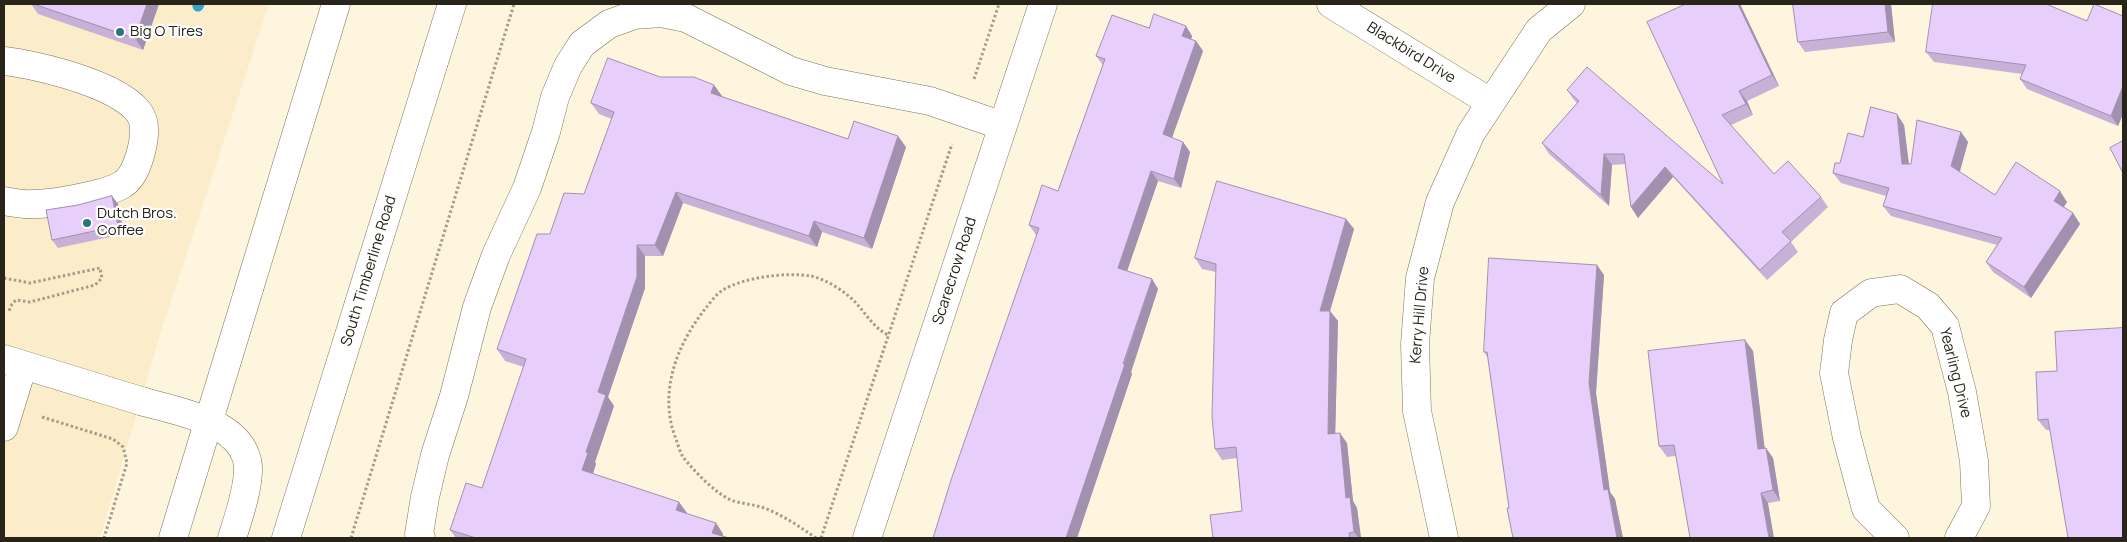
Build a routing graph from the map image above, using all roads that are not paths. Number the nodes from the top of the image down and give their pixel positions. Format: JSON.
{"nodes":[{"id":1,"x":336,"y":4,"type":"edge"},
{"id":2,"x":452,"y":4,"type":"edge"},
{"id":3,"x":1043,"y":4,"type":"edge"},
{"id":4,"x":1332,"y":4,"type":"edge"},
{"id":5,"x":1571,"y":4,"type":"edge"},
{"id":6,"x":4,"y":61,"type":"edge"},
{"id":7,"x":1490,"y":102,"type":"junction"},
{"id":8,"x":1003,"y":126,"type":"junction"},
{"id":9,"x":4,"y":201,"type":"edge"},
{"id":10,"x":13,"y":362,"type":"edge"},
{"id":11,"x":208,"y":422,"type":"junction"},
{"id":12,"x":4,"y":427,"type":"edge"},
{"id":13,"x":173,"y":538,"type":"edge"},
{"id":14,"x":232,"y":538,"type":"edge"},
{"id":15,"x":286,"y":538,"type":"edge"},
{"id":16,"x":421,"y":538,"type":"edge"},
{"id":17,"x":867,"y":538,"type":"edge"},
{"id":18,"x":1444,"y":538,"type":"edge"},
{"id":19,"x":1895,"y":538,"type":"edge"},
{"id":20,"x":1960,"y":538,"type":"edge"}],
"edges":[{"from":1,"to":11,"type":"street"},
{"from":2,"to":15,"type":"street","name":"South Timberline Road"},
{"from":3,"to":8,"type":"street","name":"Scarecrow Road"},
{"from":4,"to":7,"type":"street","name":"Blackbird Drive"},
{"from":5,"to":7,"type":"street","name":"Kerry Hill Drive"},
{"from":6,"to":9,"type":"street"},
{"from":7,"to":18,"type":"street","name":"Kerry Hill Drive"},
{"from":8,"to":16,"type":"street"},
{"from":8,"to":17,"type":"street","name":"Scarecrow Road"},
{"from":10,"to":11,"type":"street"},
{"from":10,"to":12,"type":"street"},
{"from":11,"to":13,"type":"street"},
{"from":11,"to":14,"type":"street"},
{"from":19,"to":20,"type":"street","name":"Yearling Drive"}]}
